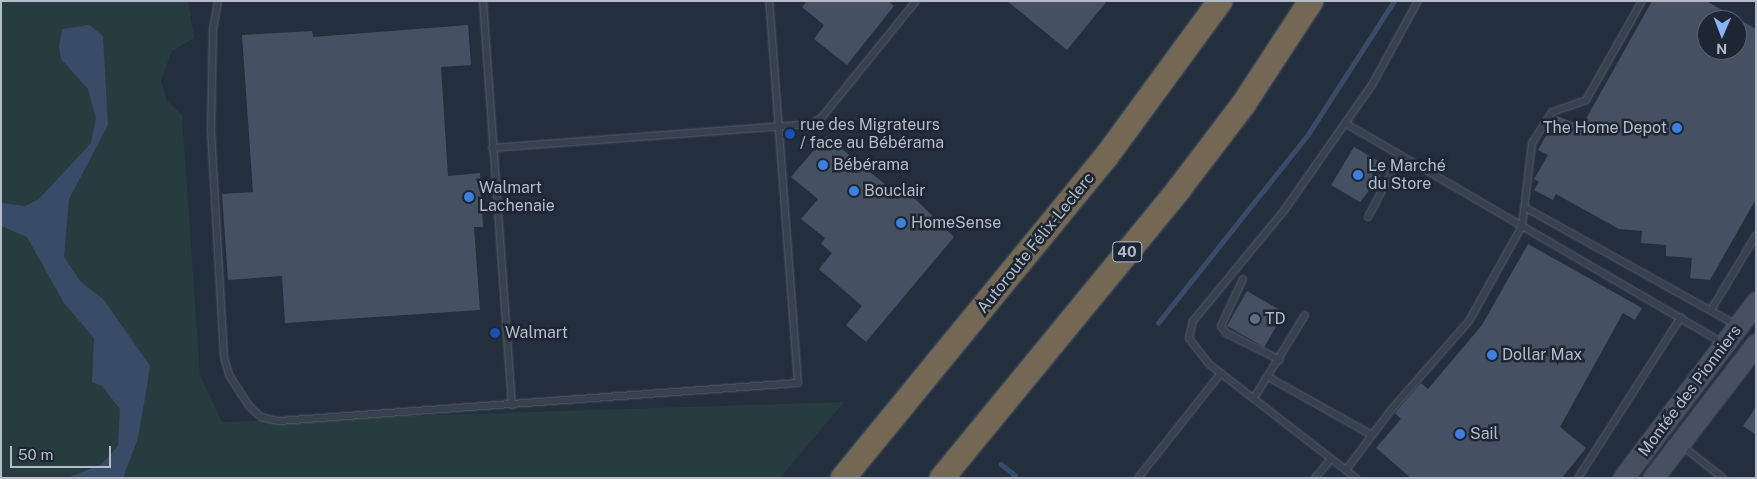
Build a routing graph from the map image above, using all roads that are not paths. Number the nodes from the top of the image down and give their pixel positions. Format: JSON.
{"nodes":[{"id":1,"x":218,"y":1,"type":"edge"},
{"id":2,"x":482,"y":1,"type":"edge"},
{"id":3,"x":769,"y":1,"type":"edge"},
{"id":4,"x":916,"y":1,"type":"edge"},
{"id":5,"x":1220,"y":1,"type":"edge"},
{"id":6,"x":1311,"y":1,"type":"edge"},
{"id":7,"x":1418,"y":1,"type":"edge"},
{"id":8,"x":1642,"y":1,"type":"edge"},
{"id":9,"x":1346,"y":123,"type":"junction"},
{"id":10,"x":779,"y":127,"type":"junction"},
{"id":11,"x":492,"y":148,"type":"junction"},
{"id":12,"x":1401,"y":155,"type":"junction"},
{"id":13,"x":1526,"y":208,"type":"junction"},
{"id":14,"x":1368,"y":217,"type":"dead end"},
{"id":15,"x":1522,"y":226,"type":"junction"},
{"id":16,"x":1756,"y":235,"type":"edge"},
{"id":17,"x":1243,"y":279,"type":"dead end"},
{"id":18,"x":1756,"y":302,"type":"edge"},
{"id":19,"x":1711,"y":310,"type":"junction"},
{"id":20,"x":1305,"y":315,"type":"dead end"},
{"id":21,"x":1681,"y":317,"type":"junction"},
{"id":22,"x":1740,"y":326,"type":"junction"},
{"id":23,"x":1756,"y":344,"type":"edge"},
{"id":24,"x":1726,"y":345,"type":"junction"},
{"id":25,"x":1280,"y":360,"type":"junction"},
{"id":26,"x":1221,"y":373,"type":"junction"},
{"id":27,"x":1270,"y":378,"type":"junction"},
{"id":28,"x":1254,"y":398,"type":"junction"},
{"id":29,"x":512,"y":405,"type":"junction"},
{"id":30,"x":1372,"y":435,"type":"junction"},
{"id":31,"x":1681,"y":445,"type":"junction"},
{"id":32,"x":1331,"y":459,"type":"junction"},
{"id":33,"x":1346,"y":470,"type":"junction"},
{"id":34,"x":843,"y":478,"type":"edge"},
{"id":35,"x":942,"y":478,"type":"edge"},
{"id":36,"x":1138,"y":478,"type":"edge"},
{"id":37,"x":1316,"y":478,"type":"edge"},
{"id":38,"x":1356,"y":478,"type":"edge"},
{"id":39,"x":1578,"y":478,"type":"edge"},
{"id":40,"x":1623,"y":478,"type":"edge"},
{"id":41,"x":1653,"y":478,"type":"edge"},
{"id":42,"x":1723,"y":478,"type":"edge"}],
"edges":[{"from":1,"to":29,"type":"lane"},
{"from":2,"to":11,"type":"lane"},
{"from":3,"to":10,"type":"lane"},
{"from":4,"to":10,"type":"lane"},
{"from":5,"to":34,"type":"highway","name":"Autoroute Félix-Leclerc"},
{"from":6,"to":35,"type":"highway","number":"40"},
{"from":7,"to":9,"type":"lane"},
{"from":8,"to":13,"type":"lane"},
{"from":9,"to":12,"type":"lane"},
{"from":9,"to":26,"type":"lane"},
{"from":10,"to":11,"type":"lane"},
{"from":10,"to":29,"type":"lane"},
{"from":11,"to":29,"type":"lane"},
{"from":12,"to":14,"type":"lane"},
{"from":12,"to":15,"type":"lane"},
{"from":13,"to":15,"type":"lane"},
{"from":13,"to":19,"type":"lane"},
{"from":15,"to":21,"type":"lane"},
{"from":15,"to":30,"type":"lane"},
{"from":16,"to":19,"type":"lane"},
{"from":17,"to":25,"type":"lane"},
{"from":18,"to":22,"type":"street","name":"Montée des Pionniers"},
{"from":19,"to":22,"type":"lane"},
{"from":20,"to":25,"type":"lane"},
{"from":21,"to":24,"type":"lane"},
{"from":21,"to":39,"type":"lane"},
{"from":22,"to":24,"type":"street","name":"Montée des Pionniers"},
{"from":23,"to":31,"type":"street","name":"Montée des Pionniers"},
{"from":24,"to":40,"type":"street","name":"Montée des Pionniers"},
{"from":25,"to":27,"type":"lane"},
{"from":26,"to":28,"type":"lane"},
{"from":26,"to":36,"type":"lane"},
{"from":27,"to":28,"type":"lane"},
{"from":27,"to":30,"type":"lane"},
{"from":28,"to":32,"type":"lane"},
{"from":30,"to":33,"type":"lane"},
{"from":31,"to":41,"type":"street","name":"Montée des Pionniers"},
{"from":31,"to":42,"type":"lane"},
{"from":32,"to":33,"type":"lane"},
{"from":32,"to":37,"type":"lane"},
{"from":33,"to":38,"type":"lane"}]}
